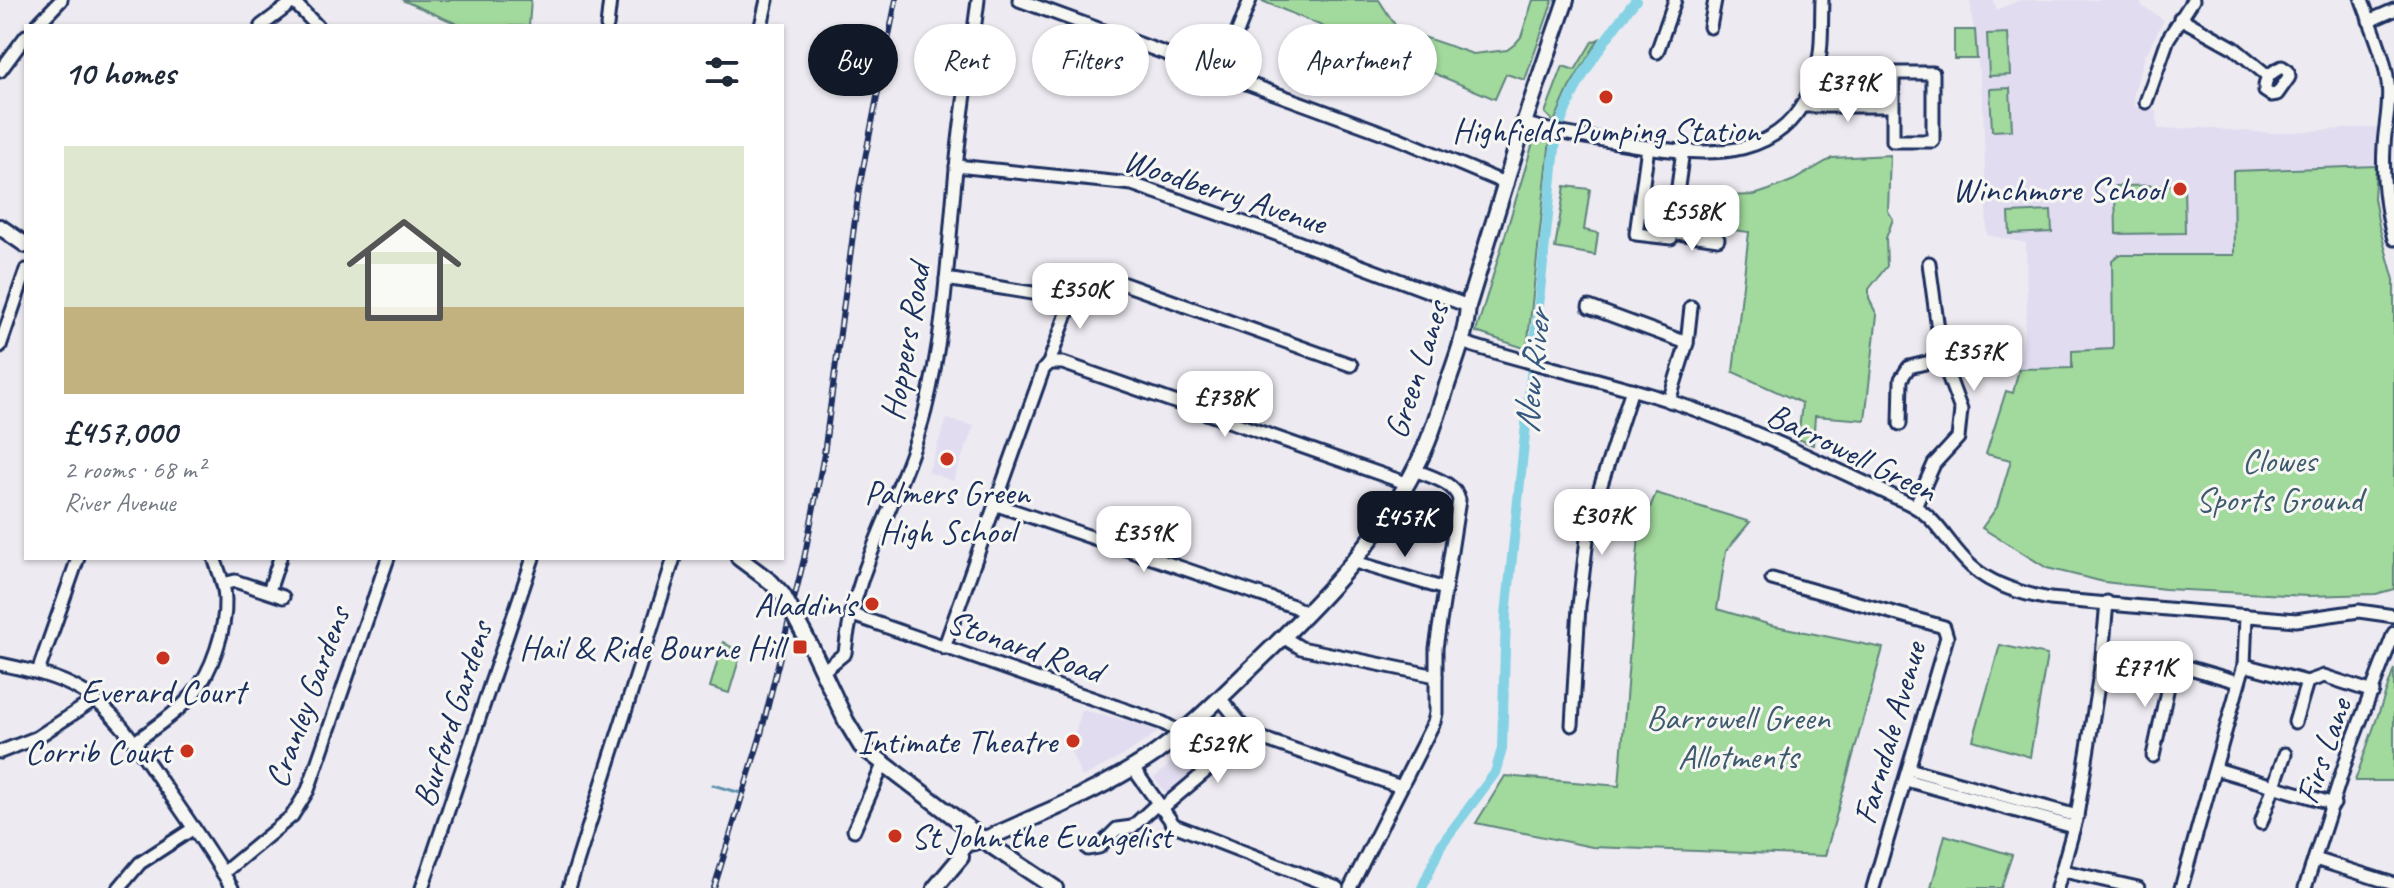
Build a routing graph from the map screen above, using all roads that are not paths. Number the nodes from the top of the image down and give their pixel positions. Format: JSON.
{"nodes":[{"id":1,"x":61,"y":0,"type":"edge"},
{"id":2,"x":610,"y":0,"type":"edge"},
{"id":3,"x":767,"y":0,"type":"edge"},
{"id":4,"x":978,"y":0,"type":"edge"},
{"id":5,"x":1019,"y":0,"type":"edge"},
{"id":6,"x":1250,"y":0,"type":"edge"},
{"id":7,"x":1566,"y":0,"type":"edge"},
{"id":8,"x":1675,"y":0,"type":"edge"},
{"id":9,"x":1715,"y":0,"type":"edge"},
{"id":10,"x":1822,"y":0,"type":"edge"},
{"id":11,"x":2193,"y":0,"type":"edge"},
{"id":12,"x":2362,"y":0,"type":"edge"},
{"id":13,"x":293,"y":1,"type":"edge"},
{"id":14,"x":2394,"y":10,"type":"edge"},
{"id":15,"x":2180,"y":18,"type":"junction"},
{"id":16,"x":2369,"y":21,"type":"junction"},
{"id":17,"x":38,"y":24,"type":"edge"},
{"id":18,"x":264,"y":24,"type":"edge"},
{"id":19,"x":315,"y":24,"type":"edge"},
{"id":20,"x":607,"y":24,"type":"edge"},
{"id":21,"x":761,"y":24,"type":"edge"},
{"id":22,"x":1241,"y":24,"type":"edge"},
{"id":23,"x":1710,"y":27,"type":"dead end"},
{"id":24,"x":24,"y":39,"type":"edge"},
{"id":25,"x":1657,"y":52,"type":"dead end"},
{"id":26,"x":1165,"y":53,"type":"edge"},
{"id":27,"x":0,"y":71,"type":"edge"},
{"id":28,"x":2264,"y":72,"type":"dead end"},
{"id":29,"x":1262,"y":89,"type":"edge"},
{"id":30,"x":2146,"y":102,"type":"dead end"},
{"id":31,"x":1803,"y":106,"type":"junction"},
{"id":32,"x":1892,"y":106,"type":"junction"},
{"id":33,"x":1524,"y":123,"type":"junction"},
{"id":34,"x":1648,"y":147,"type":"junction"},
{"id":35,"x":1683,"y":150,"type":"junction"},
{"id":36,"x":956,"y":166,"type":"junction"},
{"id":37,"x":1507,"y":184,"type":"junction"},
{"id":38,"x":0,"y":227,"type":"edge"},
{"id":39,"x":1671,"y":232,"type":"junction"},
{"id":40,"x":1718,"y":239,"type":"dead end"},
{"id":41,"x":2394,"y":239,"type":"edge"},
{"id":42,"x":24,"y":244,"type":"edge"},
{"id":43,"x":1929,"y":263,"type":"dead end"},
{"id":44,"x":24,"y":276,"type":"edge"},
{"id":45,"x":946,"y":279,"type":"junction"},
{"id":46,"x":1057,"y":297,"type":"dead end"},
{"id":47,"x":1468,"y":306,"type":"junction"},
{"id":48,"x":1589,"y":307,"type":"dead end"},
{"id":49,"x":1691,"y":307,"type":"dead end"},
{"id":50,"x":1461,"y":342,"type":"junction"},
{"id":51,"x":1687,"y":343,"type":"junction"},
{"id":52,"x":0,"y":346,"type":"edge"},
{"id":53,"x":1942,"y":359,"type":"junction"},
{"id":54,"x":1049,"y":363,"type":"junction"},
{"id":55,"x":1351,"y":365,"type":"dead end"},
{"id":56,"x":1632,"y":389,"type":"junction"},
{"id":57,"x":1669,"y":401,"type":"junction"},
{"id":58,"x":1900,"y":424,"type":"dead end"},
{"id":59,"x":1415,"y":470,"type":"junction"},
{"id":60,"x":1406,"y":483,"type":"junction"},
{"id":61,"x":997,"y":505,"type":"junction"},
{"id":62,"x":1915,"y":507,"type":"junction"},
{"id":63,"x":77,"y":560,"type":"edge"},
{"id":64,"x":215,"y":560,"type":"edge"},
{"id":65,"x":279,"y":560,"type":"edge"},
{"id":66,"x":387,"y":560,"type":"edge"},
{"id":67,"x":532,"y":560,"type":"edge"},
{"id":68,"x":673,"y":560,"type":"edge"},
{"id":69,"x":742,"y":560,"type":"edge"},
{"id":70,"x":1355,"y":562,"type":"junction"},
{"id":71,"x":1772,"y":579,"type":"dead end"},
{"id":72,"x":223,"y":584,"type":"junction"},
{"id":73,"x":1445,"y":589,"type":"junction"},
{"id":74,"x":269,"y":591,"type":"junction"},
{"id":75,"x":283,"y":597,"type":"dead end"},
{"id":76,"x":2107,"y":602,"type":"junction"},
{"id":77,"x":850,"y":614,"type":"junction"},
{"id":78,"x":1307,"y":614,"type":"junction"},
{"id":79,"x":2246,"y":616,"type":"junction"},
{"id":80,"x":2394,"y":616,"type":"edge"},
{"id":81,"x":2394,"y":633,"type":"edge"},
{"id":82,"x":1283,"y":637,"type":"junction"},
{"id":83,"x":940,"y":646,"type":"junction"},
{"id":84,"x":0,"y":664,"type":"edge"},
{"id":85,"x":2244,"y":665,"type":"junction"},
{"id":86,"x":2101,"y":667,"type":"junction"},
{"id":87,"x":2172,"y":668,"type":"junction"},
{"id":88,"x":38,"y":672,"type":"junction"},
{"id":89,"x":822,"y":672,"type":"junction"},
{"id":90,"x":1436,"y":676,"type":"junction"},
{"id":91,"x":2238,"y":682,"type":"junction"},
{"id":92,"x":2307,"y":682,"type":"junction"},
{"id":93,"x":2373,"y":692,"type":"junction"},
{"id":94,"x":92,"y":698,"type":"junction"},
{"id":95,"x":1220,"y":698,"type":"junction"},
{"id":96,"x":2295,"y":722,"type":"dead end"},
{"id":97,"x":1572,"y":725,"type":"dead end"},
{"id":98,"x":1181,"y":733,"type":"junction"},
{"id":99,"x":1251,"y":733,"type":"junction"},
{"id":100,"x":135,"y":742,"type":"junction"},
{"id":101,"x":0,"y":752,"type":"edge"},
{"id":102,"x":2285,"y":754,"type":"dead end"},
{"id":103,"x":2153,"y":756,"type":"dead end"},
{"id":104,"x":883,"y":765,"type":"junction"},
{"id":105,"x":1133,"y":768,"type":"junction"},
{"id":106,"x":2216,"y":769,"type":"junction"},
{"id":107,"x":1908,"y":774,"type":"junction"},
{"id":108,"x":2275,"y":784,"type":"junction"},
{"id":109,"x":1401,"y":787,"type":"junction"},
{"id":110,"x":2334,"y":804,"type":"junction"},
{"id":111,"x":1159,"y":806,"type":"junction"},
{"id":112,"x":2076,"y":822,"type":"junction"},
{"id":113,"x":2261,"y":823,"type":"dead end"},
{"id":114,"x":194,"y":828,"type":"junction"},
{"id":115,"x":854,"y":830,"type":"dead end"},
{"id":116,"x":979,"y":842,"type":"junction"},
{"id":117,"x":1088,"y":849,"type":"dead end"},
{"id":118,"x":2315,"y":859,"type":"junction"},
{"id":119,"x":2064,"y":871,"type":"junction"},
{"id":120,"x":223,"y":873,"type":"junction"},
{"id":121,"x":2394,"y":884,"type":"edge"},
{"id":122,"x":119,"y":888,"type":"edge"},
{"id":123,"x":232,"y":888,"type":"edge"},
{"id":124,"x":422,"y":888,"type":"edge"},
{"id":125,"x":569,"y":888,"type":"edge"},
{"id":126,"x":935,"y":888,"type":"edge"},
{"id":127,"x":1055,"y":888,"type":"edge"},
{"id":128,"x":1337,"y":888,"type":"edge"},
{"id":129,"x":1350,"y":888,"type":"edge"},
{"id":130,"x":1873,"y":888,"type":"edge"},
{"id":131,"x":2057,"y":888,"type":"edge"},
{"id":132,"x":2138,"y":888,"type":"edge"},
{"id":133,"x":2181,"y":888,"type":"edge"},
{"id":134,"x":2305,"y":888,"type":"edge"}],
"edges":[{"from":1,"to":17,"type":"street"},
{"from":2,"to":20,"type":"street"},
{"from":3,"to":21,"type":"street"},
{"from":4,"to":36,"type":"street","name":"Hoppers Road"},
{"from":5,"to":26,"type":"street"},
{"from":6,"to":22,"type":"street"},
{"from":7,"to":33,"type":"main road","name":"Green Lanes"},
{"from":8,"to":25,"type":"street"},
{"from":9,"to":23,"type":"street"},
{"from":10,"to":31,"type":"street"},
{"from":11,"to":15,"type":"street"},
{"from":12,"to":16,"type":"street"},
{"from":13,"to":18,"type":"street"},
{"from":13,"to":19,"type":"street"},
{"from":14,"to":16,"type":"street"},
{"from":15,"to":28,"type":"street"},
{"from":15,"to":30,"type":"street"},
{"from":16,"to":41,"type":"street"},
{"from":24,"to":27,"type":"street"},
{"from":29,"to":37,"type":"street"},
{"from":31,"to":32,"type":"street"},
{"from":31,"to":35,"type":"street"},
{"from":32,"to":32,"type":"street"},
{"from":33,"to":34,"type":"street"},
{"from":33,"to":37,"type":"main road","name":"Green Lanes"},
{"from":34,"to":35,"type":"street"},
{"from":34,"to":39,"type":"street"},
{"from":35,"to":39,"type":"street"},
{"from":36,"to":45,"type":"street","name":"Hoppers Road"},
{"from":36,"to":47,"type":"street","name":"Woodberry Avenue"},
{"from":37,"to":47,"type":"main road","name":"Green Lanes"},
{"from":38,"to":42,"type":"main road"},
{"from":39,"to":40,"type":"street"},
{"from":43,"to":53,"type":"street"},
{"from":44,"to":52,"type":"street"},
{"from":45,"to":46,"type":"street"},
{"from":45,"to":77,"type":"street","name":"Hoppers Road"},
{"from":47,"to":50,"type":"main road","name":"Green Lanes"},
{"from":48,"to":51,"type":"street"},
{"from":49,"to":51,"type":"street"},
{"from":50,"to":56,"type":"street","name":"Barrowell Green"},
{"from":50,"to":59,"type":"main road","name":"Green Lanes"},
{"from":51,"to":57,"type":"street"},
{"from":53,"to":58,"type":"street"},
{"from":53,"to":62,"type":"street"},
{"from":54,"to":55,"type":"street"},
{"from":54,"to":60,"type":"street"},
{"from":54,"to":61,"type":"street"},
{"from":56,"to":57,"type":"street","name":"Barrowell Green"},
{"from":56,"to":97,"type":"street"},
{"from":57,"to":62,"type":"street","name":"Barrowell Green"},
{"from":59,"to":60,"type":"main road","name":"Green Lanes"},
{"from":59,"to":73,"type":"street"},
{"from":60,"to":70,"type":"main road","name":"Green Lanes"},
{"from":61,"to":78,"type":"street"},
{"from":61,"to":83,"type":"street"},
{"from":62,"to":76,"type":"street","name":"Barrowell Green"},
{"from":63,"to":88,"type":"street"},
{"from":64,"to":72,"type":"street"},
{"from":65,"to":74,"type":"street"},
{"from":66,"to":120,"type":"street","name":"Cranley Gardens"},
{"from":67,"to":124,"type":"street","name":"Burford Gardens"},
{"from":68,"to":125,"type":"street"},
{"from":69,"to":89,"type":"main road","bridge":true},
{"from":70,"to":73,"type":"street"},
{"from":70,"to":78,"type":"main road","name":"Green Lanes"},
{"from":71,"to":107,"type":"street","name":"Farndale Avenue"},
{"from":72,"to":74,"type":"street"},
{"from":72,"to":100,"type":"street"},
{"from":73,"to":90,"type":"street"},
{"from":74,"to":75,"type":"street"},
{"from":76,"to":79,"type":"street","name":"Barrowell Green"},
{"from":76,"to":86,"type":"street"},
{"from":77,"to":83,"type":"street","name":"Stonard Road"},
{"from":77,"to":89,"type":"street","name":"Hoppers Road"},
{"from":78,"to":82,"type":"main road","name":"Green Lanes"},
{"from":79,"to":80,"type":"street","name":"Barrowell Green"},
{"from":79,"to":85,"type":"street"},
{"from":81,"to":93,"type":"street","name":"Firs Lane"},
{"from":82,"to":90,"type":"street"},
{"from":82,"to":95,"type":"main road","name":"Green Lanes"},
{"from":83,"to":98,"type":"street","name":"Stonard Road"},
{"from":84,"to":88,"type":"street"},
{"from":85,"to":91,"type":"street"},
{"from":85,"to":92,"type":"street"},
{"from":86,"to":87,"type":"street"},
{"from":86,"to":112,"type":"street"},
{"from":87,"to":91,"type":"street"},
{"from":87,"to":103,"type":"street"},
{"from":88,"to":94,"type":"street"},
{"from":89,"to":104,"type":"main road"},
{"from":90,"to":109,"type":"street"},
{"from":91,"to":106,"type":"street"},
{"from":92,"to":93,"type":"street"},
{"from":92,"to":96,"type":"street"},
{"from":93,"to":110,"type":"street","name":"Firs Lane"},
{"from":94,"to":100,"type":"street"},
{"from":94,"to":101,"type":"street"},
{"from":95,"to":98,"type":"main road","name":"Green Lanes"},
{"from":95,"to":99,"type":"street"},
{"from":98,"to":105,"type":"main road","name":"Green Lanes"},
{"from":99,"to":109,"type":"street"},
{"from":99,"to":111,"type":"street"},
{"from":100,"to":114,"type":"street"},
{"from":102,"to":108,"type":"street"},
{"from":104,"to":115,"type":"street"},
{"from":104,"to":116,"type":"main road"},
{"from":105,"to":111,"type":"street"},
{"from":105,"to":116,"type":"main road","name":"Green Lanes"},
{"from":106,"to":108,"type":"street"},
{"from":106,"to":133,"type":"street"},
{"from":107,"to":112,"type":"street"},
{"from":107,"to":130,"type":"street","name":"Farndale Avenue"},
{"from":108,"to":110,"type":"street"},
{"from":108,"to":113,"type":"street"},
{"from":109,"to":129,"type":"street"},
{"from":110,"to":118,"type":"street","name":"Firs Lane"},
{"from":111,"to":117,"type":"street"},
{"from":111,"to":128,"type":"street"},
{"from":112,"to":119,"type":"street"},
{"from":114,"to":120,"type":"street"},
{"from":114,"to":122,"type":"street"},
{"from":116,"to":126,"type":"main road","name":"Green Lanes"},
{"from":116,"to":127,"type":"main road"},
{"from":118,"to":121,"type":"street"},
{"from":118,"to":134,"type":"street","name":"Firs Lane"},
{"from":119,"to":131,"type":"street"},
{"from":119,"to":132,"type":"street"},
{"from":120,"to":123,"type":"street"}]}
